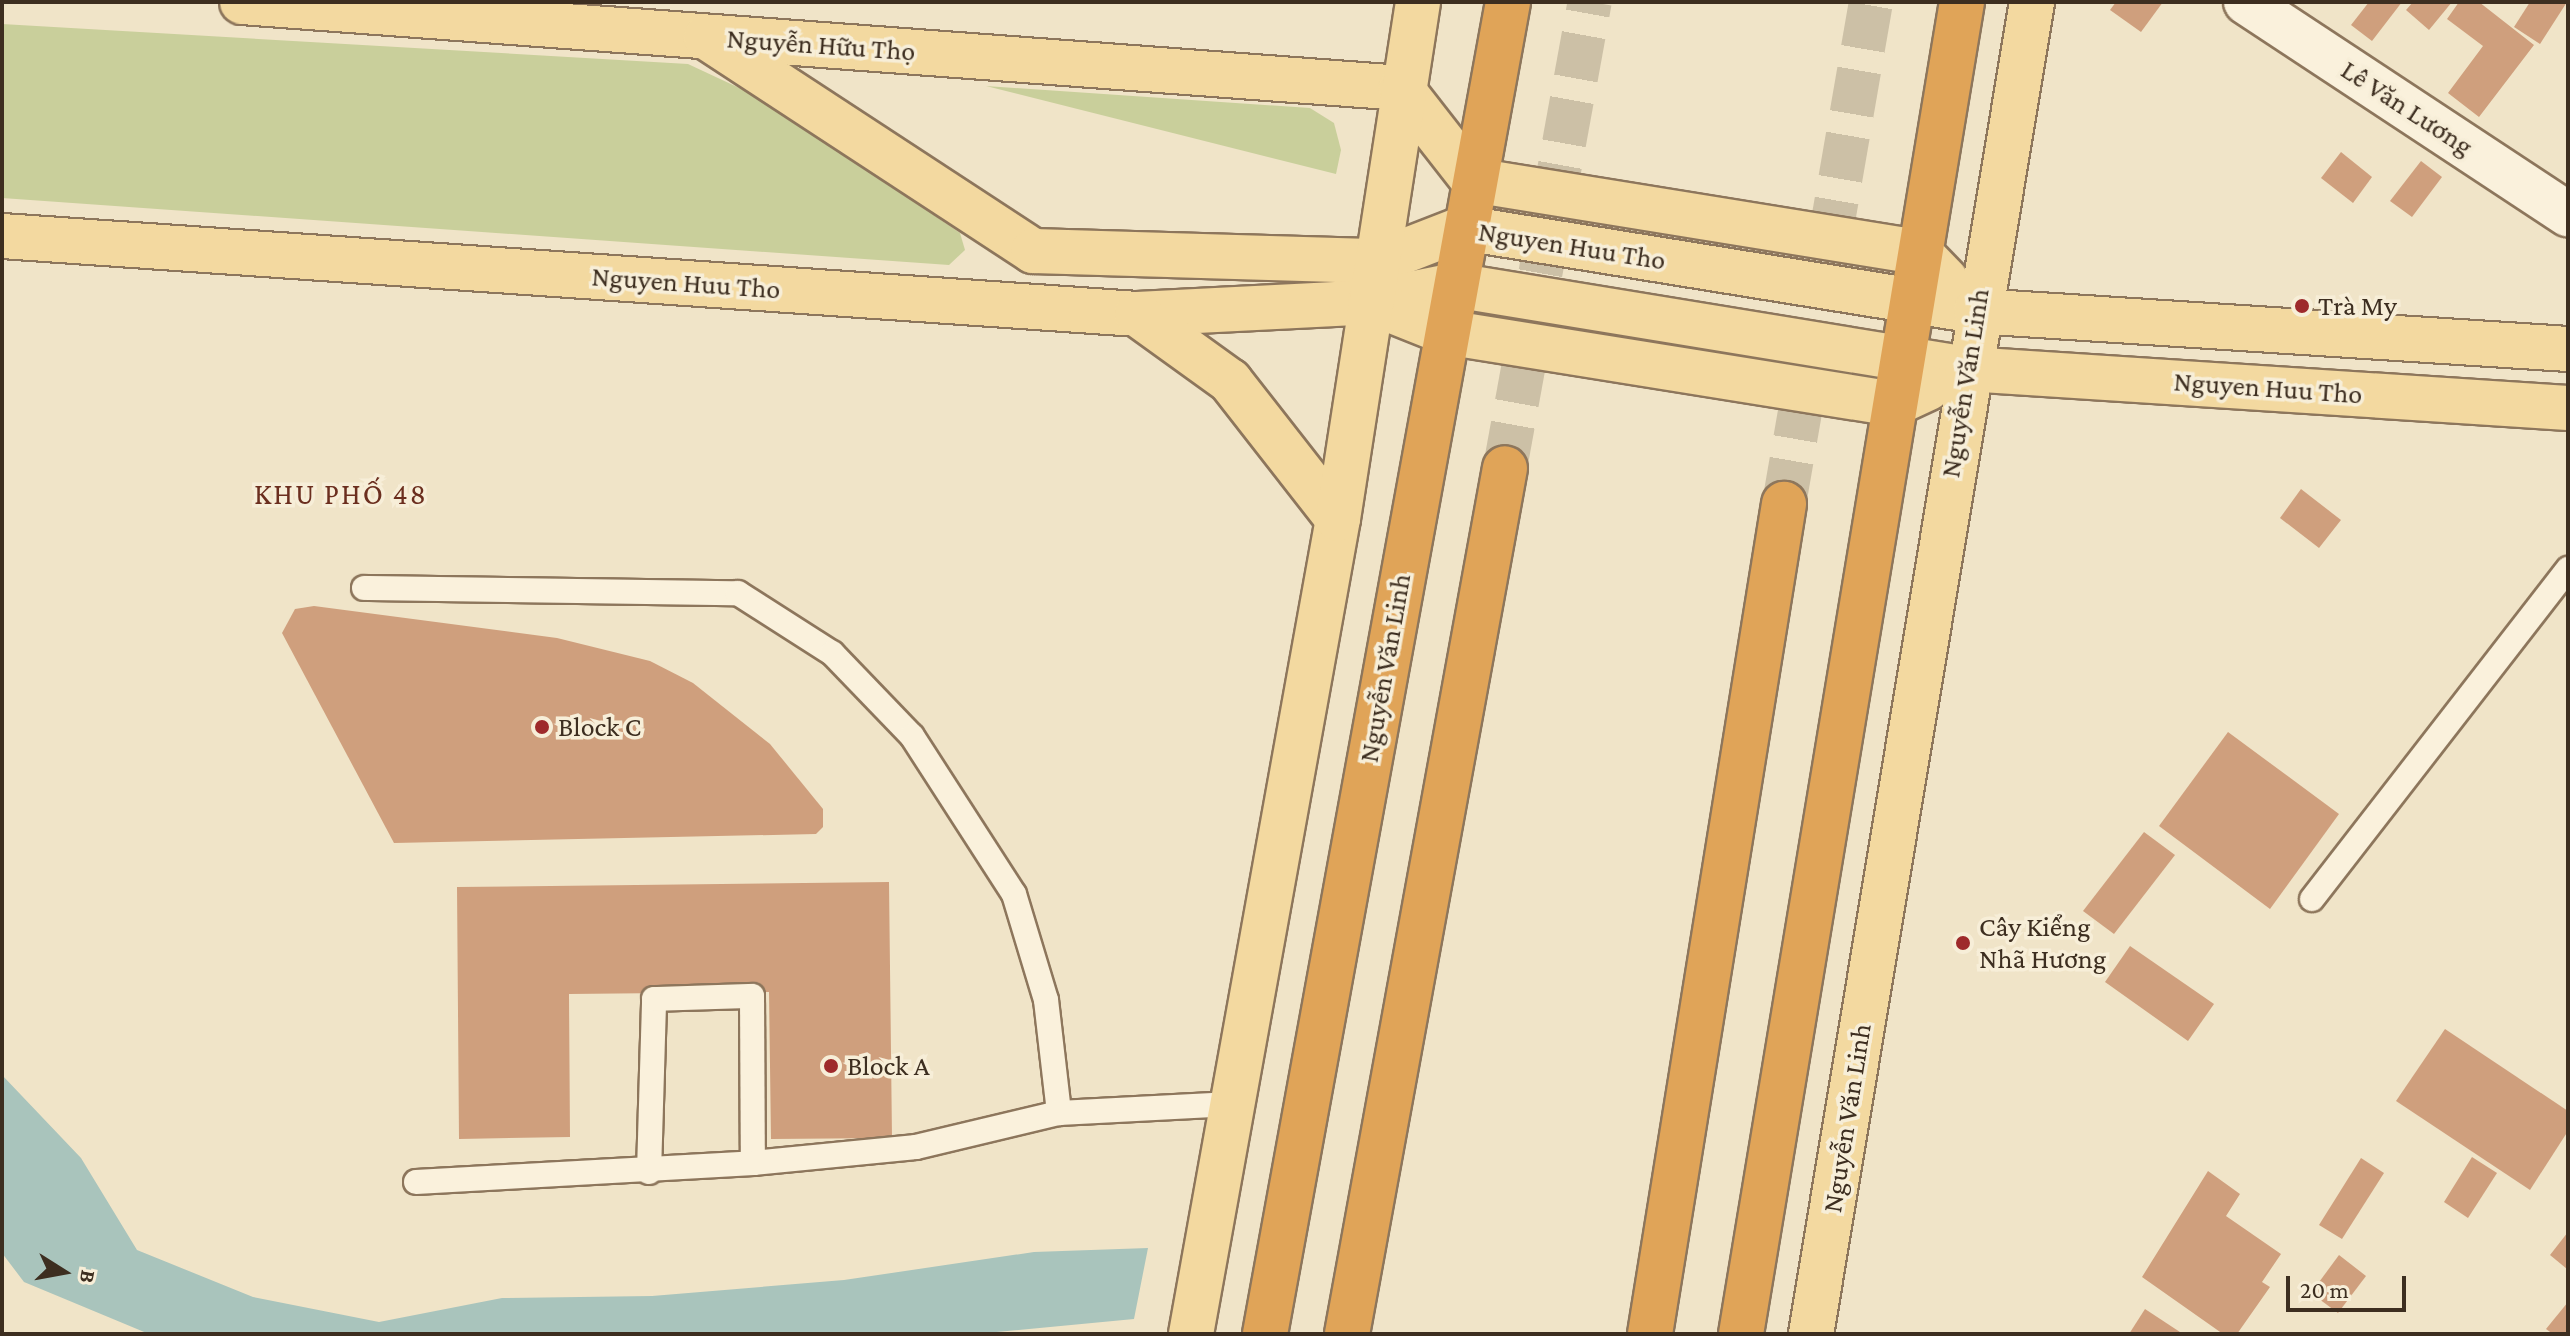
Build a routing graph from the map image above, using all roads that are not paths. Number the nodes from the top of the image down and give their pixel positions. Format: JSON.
{"nodes":[{"id":1,"x":242,"y":2,"type":"edge"},
{"id":2,"x":1418,"y":2,"type":"edge"},
{"id":3,"x":1508,"y":2,"type":"edge"},
{"id":4,"x":1962,"y":2,"type":"edge"},
{"id":5,"x":2032,"y":2,"type":"edge"},
{"id":6,"x":2246,"y":2,"type":"edge"},
{"id":7,"x":706,"y":37,"type":"junction"},
{"id":8,"x":1401,"y":88,"type":"junction"},
{"id":9,"x":1473,"y":180,"type":"junction"},
{"id":10,"x":2568,"y":214,"type":"edge"},
{"id":11,"x":1464,"y":228,"type":"junction"},
{"id":12,"x":2,"y":236,"type":"edge"},
{"id":13,"x":1919,"y":252,"type":"junction"},
{"id":14,"x":1374,"y":281,"type":"junction"},
{"id":15,"x":1454,"y":285,"type":"junction"},
{"id":16,"x":1910,"y":301,"type":"junction"},
{"id":17,"x":1976,"y":311,"type":"junction"},
{"id":18,"x":1137,"y":314,"type":"junction"},
{"id":19,"x":1445,"y":332,"type":"junction"},
{"id":20,"x":2568,"y":349,"type":"edge"},
{"id":21,"x":1901,"y":358,"type":"junction"},
{"id":22,"x":1967,"y":369,"type":"junction"},
{"id":23,"x":1894,"y":404,"type":"junction"},
{"id":24,"x":2568,"y":408,"type":"edge"},
{"id":25,"x":1505,"y":468,"type":"tunnel mouth"},
{"id":26,"x":1784,"y":504,"type":"tunnel mouth"},
{"id":27,"x":1338,"y":519,"type":"junction"},
{"id":28,"x":2568,"y":569,"type":"edge"},
{"id":29,"x":364,"y":588,"type":"dead end"},
{"id":30,"x":2312,"y":899,"type":"dead end"},
{"id":31,"x":1232,"y":1104,"type":"junction"},
{"id":32,"x":1059,"y":1113,"type":"junction"},
{"id":33,"x":753,"y":1163,"type":"junction"},
{"id":34,"x":649,"y":1172,"type":"junction"},
{"id":35,"x":416,"y":1182,"type":"dead end"},
{"id":36,"x":1191,"y":1334,"type":"edge"},
{"id":37,"x":1265,"y":1334,"type":"edge"},
{"id":38,"x":1347,"y":1334,"type":"edge"},
{"id":39,"x":1650,"y":1334,"type":"edge"},
{"id":40,"x":1741,"y":1334,"type":"edge"},
{"id":41,"x":1811,"y":1334,"type":"edge"}],
"edges":[{"from":1,"to":7,"type":"main road","name":"Nguyễn Hữu Thọ"},
{"from":2,"to":8,"type":"main road"},
{"from":3,"to":9,"type":"highway","name":"Nguyễn Văn Linh"},
{"from":4,"to":13,"type":"highway"},
{"from":5,"to":17,"type":"main road","name":"Nguyễn Văn Linh"},
{"from":6,"to":10,"type":"street","name":"Lê Văn Lương"},
{"from":7,"to":8,"type":"main road","name":"Nguyễn Hữu Thọ"},
{"from":7,"to":14,"type":"main road","name":"Nguyen Huu Tho"},
{"from":8,"to":9,"type":"main road","name":"Nguyen Huu Tho"},
{"from":8,"to":14,"type":"main road"},
{"from":9,"to":11,"type":"highway","name":"Nguyễn Văn Linh"},
{"from":9,"to":13,"type":"main road","name":"Nguyen Huu Tho"},
{"from":11,"to":14,"type":"main road","name":"Nguyen Huu Tho"},
{"from":11,"to":15,"type":"highway","name":"Nguyễn Văn Linh"},
{"from":11,"to":16,"type":"main road","name":"Nguyen Huu Tho"},
{"from":12,"to":18,"type":"main road","name":"Nguyen Huu Tho"},
{"from":13,"to":16,"type":"highway"},
{"from":13,"to":17,"type":"main road"},
{"from":14,"to":15,"type":"main road","name":"Nguyen Huu Tho"},
{"from":14,"to":18,"type":"main road","name":"Nguyen Huu Tho"},
{"from":14,"to":19,"type":"main road","name":"Nguyen Huu Tho"},
{"from":14,"to":27,"type":"main road"},
{"from":15,"to":19,"type":"highway","name":"Nguyễn Văn Linh"},
{"from":15,"to":21,"type":"main road","name":"Nguyen Huu Tho"},
{"from":16,"to":17,"type":"main road","name":"Nguyen Huu Tho"},
{"from":16,"to":21,"type":"highway"},
{"from":17,"to":20,"type":"main road","name":"Nguyen Huu Tho"},
{"from":17,"to":22,"type":"main road","name":"Nguyễn Văn Linh"},
{"from":18,"to":27,"type":"main road"},
{"from":19,"to":23,"type":"main road","name":"Nguyen Huu Tho"},
{"from":19,"to":37,"type":"highway","name":"Nguyễn Văn Linh"},
{"from":21,"to":22,"type":"main road","name":"Nguyen Huu Tho"},
{"from":21,"to":23,"type":"highway"},
{"from":22,"to":23,"type":"main road","name":"Nguyen Huu Tho"},
{"from":22,"to":24,"type":"main road","name":"Nguyen Huu Tho"},
{"from":22,"to":41,"type":"main road","name":"Nguyễn Văn Linh"},
{"from":23,"to":40,"type":"highway"},
{"from":25,"to":38,"type":"highway"},
{"from":26,"to":39,"type":"highway"},
{"from":27,"to":31,"type":"main road"},
{"from":28,"to":30,"type":"lane"},
{"from":29,"to":32,"type":"lane"},
{"from":31,"to":32,"type":"lane"},
{"from":31,"to":36,"type":"main road"},
{"from":32,"to":33,"type":"lane"},
{"from":33,"to":34,"type":"lane"},
{"from":33,"to":34,"type":"lane"},
{"from":34,"to":35,"type":"lane"}]}
